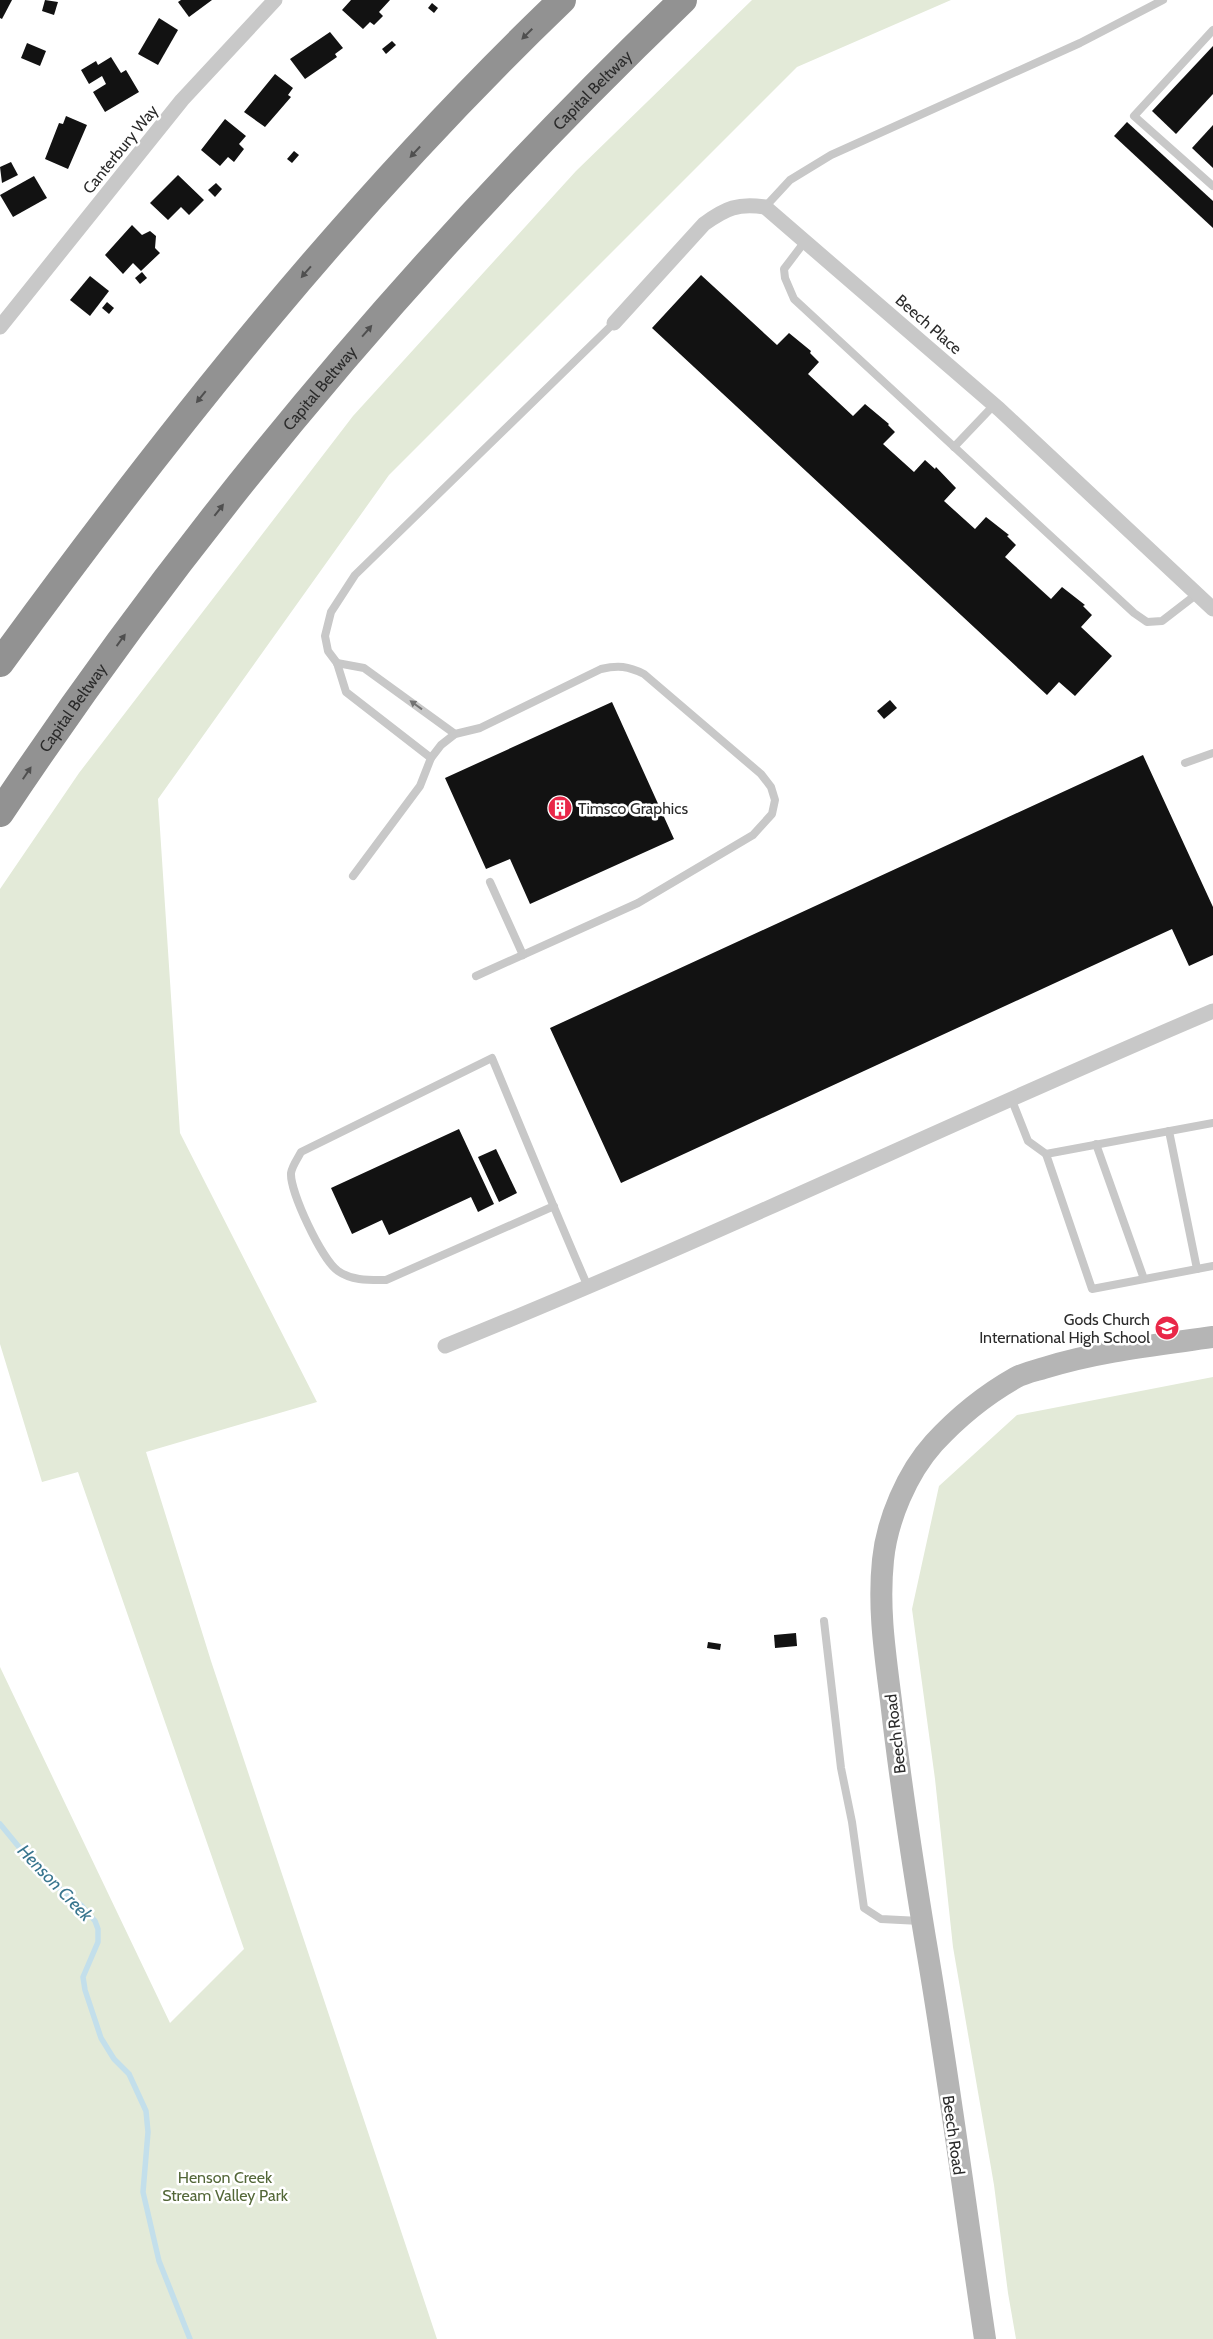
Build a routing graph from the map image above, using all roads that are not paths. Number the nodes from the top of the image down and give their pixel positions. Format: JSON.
{"nodes":[{"id":1,"x":275,"y":0,"type":"edge"},
{"id":2,"x":562,"y":0,"type":"edge"},
{"id":3,"x":683,"y":0,"type":"edge"},
{"id":4,"x":1164,"y":0,"type":"edge"},
{"id":5,"x":1213,"y":30,"type":"edge"},
{"id":6,"x":1213,"y":186,"type":"edge"},
{"id":7,"x":766,"y":207,"type":"junction"},
{"id":8,"x":806,"y":240,"type":"junction"},
{"id":9,"x":614,"y":323,"type":"joint"},
{"id":10,"x":0,"y":327,"type":"edge"},
{"id":11,"x":994,"y":405,"type":"junction"},
{"id":12,"x":954,"y":448,"type":"junction"},
{"id":13,"x":1197,"y":594,"type":"junction"},
{"id":14,"x":1213,"y":609,"type":"edge"},
{"id":15,"x":0,"y":663,"type":"edge"},
{"id":16,"x":337,"y":663,"type":"junction"},
{"id":17,"x":455,"y":734,"type":"junction"},
{"id":18,"x":1213,"y":753,"type":"edge"},
{"id":19,"x":431,"y":758,"type":"junction"},
{"id":20,"x":1186,"y":763,"type":"dead end"},
{"id":21,"x":0,"y":813,"type":"edge"},
{"id":22,"x":353,"y":876,"type":"dead end"},
{"id":23,"x":490,"y":882,"type":"dead end"},
{"id":24,"x":523,"y":955,"type":"junction"},
{"id":25,"x":476,"y":976,"type":"dead end"},
{"id":26,"x":1213,"y":1011,"type":"edge"},
{"id":27,"x":1011,"y":1098,"type":"junction"},
{"id":28,"x":1213,"y":1123,"type":"edge"},
{"id":29,"x":1169,"y":1132,"type":"junction"},
{"id":30,"x":1096,"y":1144,"type":"junction"},
{"id":31,"x":1046,"y":1154,"type":"junction"},
{"id":32,"x":554,"y":1206,"type":"junction"},
{"id":33,"x":1213,"y":1266,"type":"edge"},
{"id":34,"x":1197,"y":1269,"type":"junction"},
{"id":35,"x":1144,"y":1279,"type":"junction"},
{"id":36,"x":588,"y":1287,"type":"junction"},
{"id":37,"x":1213,"y":1336,"type":"edge"},
{"id":38,"x":445,"y":1346,"type":"dead end"},
{"id":39,"x":824,"y":1621,"type":"dead end"},
{"id":40,"x":922,"y":1921,"type":"junction"},
{"id":41,"x":985,"y":2339,"type":"edge"}],
"edges":[{"from":1,"to":10,"type":"street","name":"Canterbury Way"},
{"from":2,"to":15,"type":"highway","one_way":true},
{"from":21,"to":3,"type":"highway","name":"Capital Beltway","one_way":true},
{"from":4,"to":7,"type":"lane"},
{"from":5,"to":6,"type":"lane"},
{"from":7,"to":8,"type":"street","name":"Beech Place"},
{"from":7,"to":9,"type":"street"},
{"from":8,"to":11,"type":"street","name":"Beech Place"},
{"from":8,"to":12,"type":"lane"},
{"from":9,"to":16,"type":"lane"},
{"from":11,"to":12,"type":"lane"},
{"from":11,"to":13,"type":"street","name":"Beech Place"},
{"from":12,"to":13,"type":"lane"},
{"from":13,"to":14,"type":"street","name":"Beech Place"},
{"from":17,"to":16,"type":"lane","one_way":true},
{"from":16,"to":19,"type":"lane"},
{"from":17,"to":19,"type":"lane"},
{"from":17,"to":24,"type":"lane"},
{"from":18,"to":20,"type":"lane"},
{"from":19,"to":22,"type":"lane"},
{"from":23,"to":24,"type":"lane"},
{"from":24,"to":25,"type":"lane"},
{"from":26,"to":27,"type":"street"},
{"from":27,"to":31,"type":"lane"},
{"from":27,"to":36,"type":"street"},
{"from":28,"to":29,"type":"lane"},
{"from":29,"to":30,"type":"lane"},
{"from":29,"to":34,"type":"lane"},
{"from":30,"to":31,"type":"lane"},
{"from":30,"to":35,"type":"lane"},
{"from":31,"to":35,"type":"lane"},
{"from":32,"to":32,"type":"lane"},
{"from":32,"to":36,"type":"lane"},
{"from":33,"to":34,"type":"lane"},
{"from":34,"to":35,"type":"lane"},
{"from":36,"to":38,"type":"street"},
{"from":37,"to":40,"type":"street","name":"Beech Road"},
{"from":39,"to":40,"type":"lane"},
{"from":40,"to":41,"type":"street","name":"Beech Road"}]}
